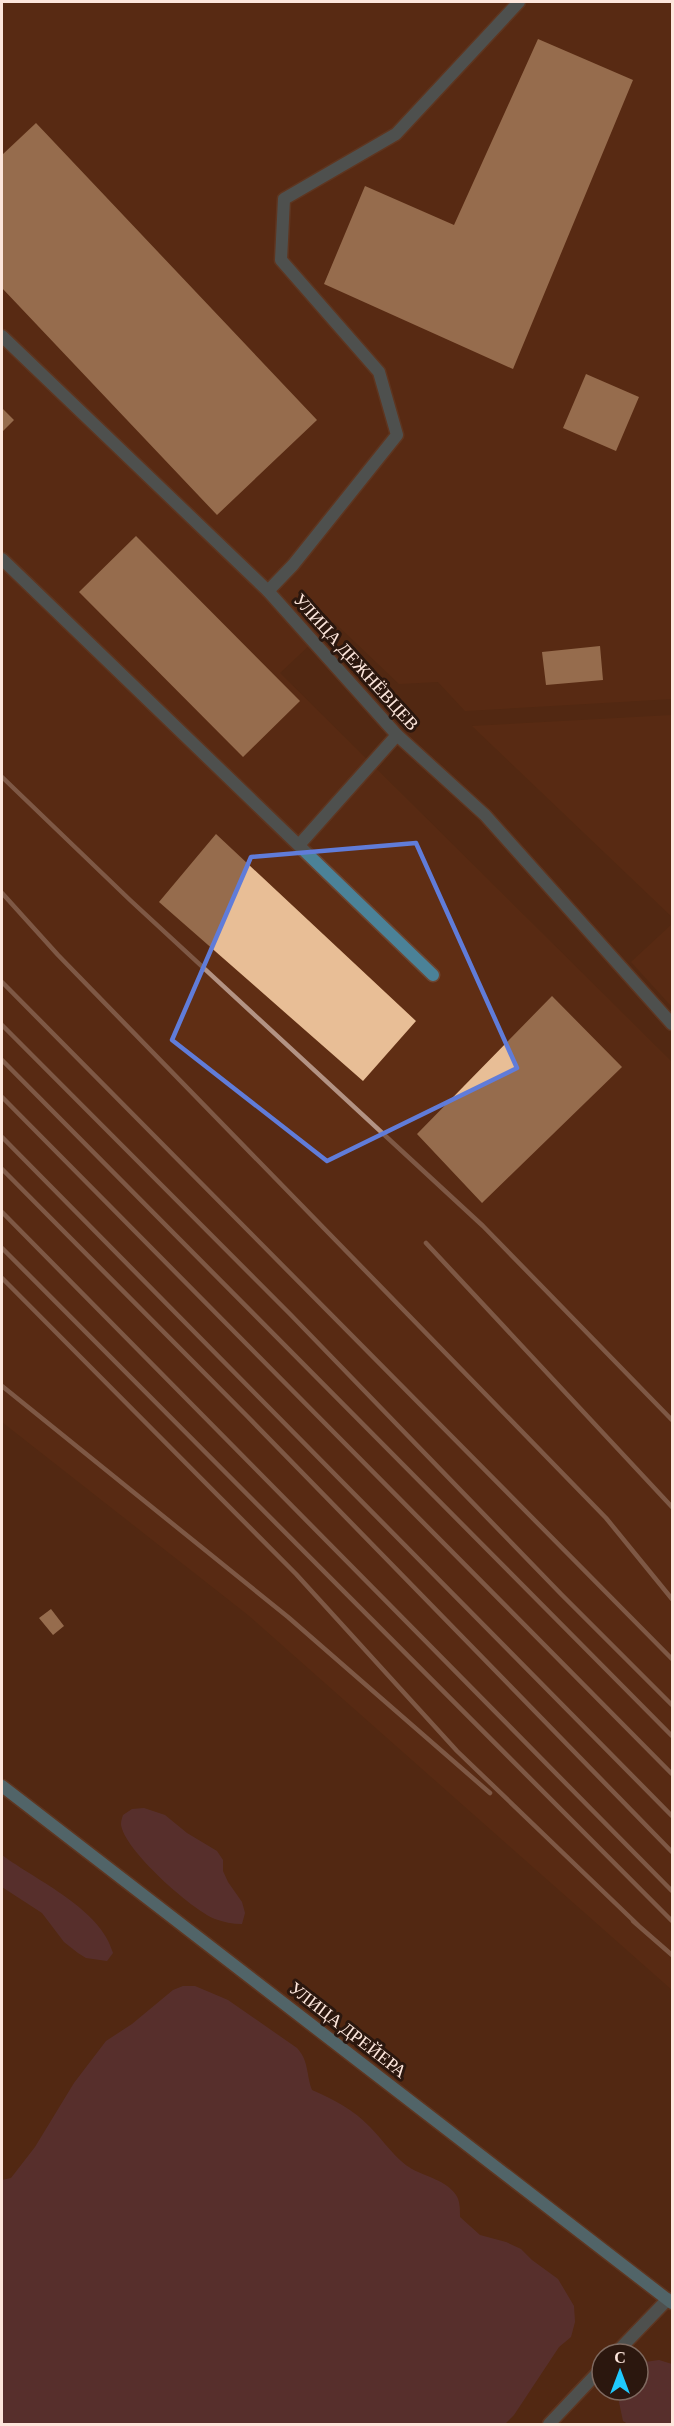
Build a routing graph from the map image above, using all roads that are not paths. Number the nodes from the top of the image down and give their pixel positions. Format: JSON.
{"nodes":[{"id":1,"x":519,"y":2,"type":"edge"},
{"id":2,"x":2,"y":336,"type":"edge"},
{"id":3,"x":2,"y":559,"type":"edge"},
{"id":4,"x":268,"y":591,"type":"junction"},
{"id":5,"x":397,"y":735,"type":"junction"},
{"id":6,"x":299,"y":845,"type":"junction"},
{"id":7,"x":433,"y":975,"type":"dead end"},
{"id":8,"x":672,"y":1024,"type":"edge"},
{"id":9,"x":2,"y":1786,"type":"edge"},
{"id":10,"x":670,"y":2301,"type":"edge"},
{"id":11,"x":627,"y":2342,"type":"edge"},
{"id":12,"x":590,"y":2381,"type":"edge"},
{"id":13,"x":549,"y":2424,"type":"edge"}],
"edges":[{"from":1,"to":4,"type":"street"},
{"from":2,"to":4,"type":"street","name":"УЛИЦА ДЕЖНЁВЦЕВ"},
{"from":3,"to":6,"type":"street"},
{"from":4,"to":5,"type":"street","name":"УЛИЦА ДЕЖНЁВЦЕВ"},
{"from":5,"to":6,"type":"street"},
{"from":5,"to":8,"type":"street","name":"УЛИЦА ДЕЖНЁВЦЕВ"},
{"from":6,"to":7,"type":"street"},
{"from":9,"to":10,"type":"main road","name":"УЛИЦА ДРЕЙЕРА"},
{"from":10,"to":11,"type":"street"},
{"from":12,"to":13,"type":"street"}]}
